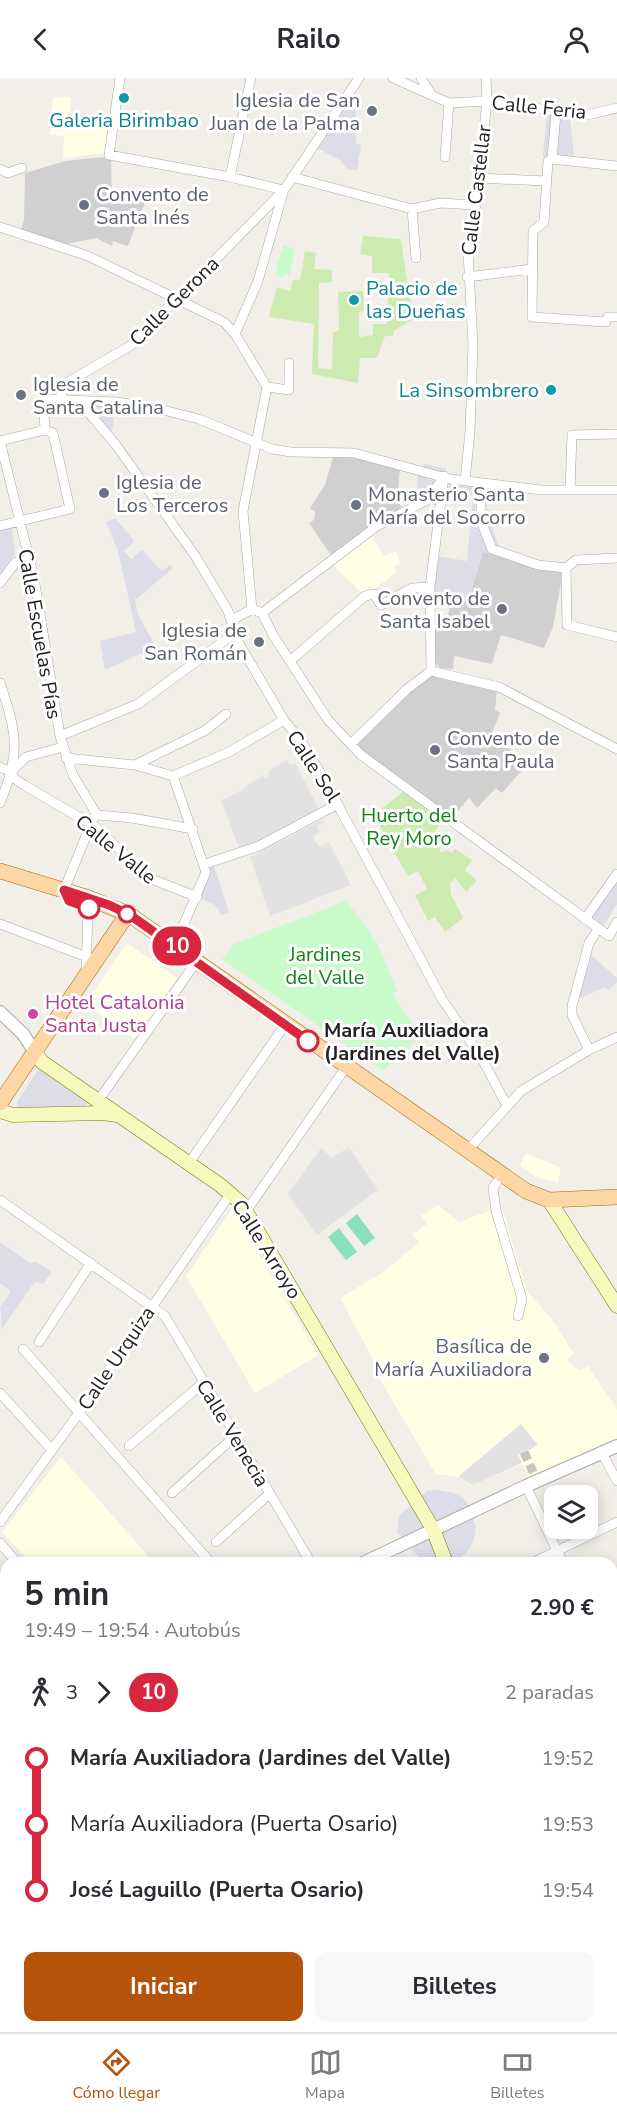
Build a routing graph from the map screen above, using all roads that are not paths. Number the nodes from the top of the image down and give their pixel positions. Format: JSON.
{"nodes":[{"id":1,"x":120,"y":78,"type":"edge"},
{"id":2,"x":251,"y":78,"type":"edge"},
{"id":3,"x":393,"y":78,"type":"edge"},
{"id":4,"x":421,"y":78,"type":"edge"},
{"id":5,"x":486,"y":78,"type":"edge"},
{"id":6,"x":357,"y":81,"type":"edge"},
{"id":7,"x":432,"y":94,"type":"junction"},
{"id":8,"x":487,"y":101,"type":"junction"},
{"id":9,"x":449,"y":103,"type":"junction"},
{"id":10,"x":617,"y":108,"type":"edge"},
{"id":11,"x":556,"y":113,"type":"junction"},
{"id":12,"x":445,"y":157,"type":"dead end"},
{"id":13,"x":552,"y":159,"type":"junction"},
{"id":14,"x":617,"y":166,"type":"edge"},
{"id":15,"x":22,"y":168,"type":"dead end"},
{"id":16,"x":0,"y":169,"type":"edge"},
{"id":17,"x":230,"y":177,"type":"junction"},
{"id":18,"x":292,"y":177,"type":"junction"},
{"id":19,"x":478,"y":177,"type":"junction"},
{"id":20,"x":546,"y":181,"type":"junction"},
{"id":21,"x":284,"y":190,"type":"junction"},
{"id":22,"x":476,"y":205,"type":"junction"},
{"id":23,"x":412,"y":208,"type":"junction"},
{"id":24,"x":0,"y":227,"type":"edge"},
{"id":25,"x":416,"y":258,"type":"dead end"},
{"id":26,"x":532,"y":273,"type":"junction"},
{"id":27,"x":467,"y":277,"type":"junction"},
{"id":28,"x":176,"y":298,"type":"junction"},
{"id":29,"x":610,"y":318,"type":"edge"},
{"id":30,"x":234,"y":334,"type":"junction"},
{"id":31,"x":289,"y":363,"type":"dead end"},
{"id":32,"x":267,"y":387,"type":"junction"},
{"id":33,"x":57,"y":401,"type":"junction"},
{"id":34,"x":79,"y":401,"type":"junction"},
{"id":35,"x":45,"y":430,"type":"junction"},
{"id":36,"x":617,"y":434,"type":"edge"},
{"id":37,"x":0,"y":441,"type":"edge"},
{"id":38,"x":257,"y":444,"type":"junction"},
{"id":39,"x":441,"y":476,"type":"junction"},
{"id":40,"x":465,"y":481,"type":"junction"},
{"id":41,"x":481,"y":483,"type":"junction"},
{"id":42,"x":570,"y":490,"type":"junction"},
{"id":43,"x":617,"y":490,"type":"edge"},
{"id":44,"x":19,"y":520,"type":"junction"},
{"id":45,"x":0,"y":526,"type":"edge"},
{"id":46,"x":27,"y":556,"type":"junction"},
{"id":47,"x":617,"y":558,"type":"edge"},
{"id":48,"x":566,"y":568,"type":"junction"},
{"id":49,"x":0,"y":583,"type":"edge"},
{"id":50,"x":430,"y":586,"type":"junction"},
{"id":51,"x":251,"y":604,"type":"junction"},
{"id":52,"x":262,"y":613,"type":"junction"},
{"id":53,"x":230,"y":615,"type":"junction"},
{"id":54,"x":235,"y":633,"type":"junction"},
{"id":55,"x":614,"y":637,"type":"edge"},
{"id":56,"x":290,"y":662,"type":"junction"},
{"id":57,"x":431,"y":671,"type":"junction"},
{"id":58,"x":0,"y":683,"type":"edge"},
{"id":59,"x":226,"y":714,"type":"dead end"},
{"id":60,"x":284,"y":720,"type":"junction"},
{"id":61,"x":60,"y":736,"type":"junction"},
{"id":62,"x":351,"y":744,"type":"junction"},
{"id":63,"x":63,"y":747,"type":"junction"},
{"id":64,"x":617,"y":749,"type":"edge"},
{"id":65,"x":66,"y":758,"type":"junction"},
{"id":66,"x":135,"y":765,"type":"junction"},
{"id":67,"x":0,"y":767,"type":"edge"},
{"id":68,"x":12,"y":772,"type":"junction"},
{"id":69,"x":173,"y":776,"type":"junction"},
{"id":70,"x":0,"y":803,"type":"edge"},
{"id":71,"x":338,"y":804,"type":"junction"},
{"id":72,"x":94,"y":819,"type":"junction"},
{"id":73,"x":193,"y":829,"type":"junction"},
{"id":74,"x":205,"y":864,"type":"junction"},
{"id":75,"x":0,"y":871,"type":"edge"},
{"id":76,"x":617,"y":874,"type":"edge"},
{"id":77,"x":66,"y":896,"type":"junction"},
{"id":78,"x":197,"y":897,"type":"junction"},
{"id":79,"x":87,"y":902,"type":"junction"},
{"id":80,"x":126,"y":918,"type":"junction"},
{"id":81,"x":585,"y":919,"type":"junction"},
{"id":82,"x":617,"y":922,"type":"edge"},
{"id":83,"x":0,"y":924,"type":"edge"},
{"id":84,"x":598,"y":929,"type":"junction"},
{"id":85,"x":613,"y":939,"type":"edge"},
{"id":86,"x":175,"y":945,"type":"junction"},
{"id":87,"x":87,"y":957,"type":"junction"},
{"id":88,"x":197,"y":962,"type":"junction"},
{"id":89,"x":86,"y":975,"type":"junction"},
{"id":90,"x":0,"y":1012,"type":"edge"},
{"id":91,"x":285,"y":1025,"type":"junction"},
{"id":92,"x":617,"y":1037,"type":"edge"},
{"id":93,"x":589,"y":1050,"type":"junction"},
{"id":94,"x":35,"y":1052,"type":"junction"},
{"id":95,"x":346,"y":1067,"type":"junction"},
{"id":96,"x":95,"y":1098,"type":"junction"},
{"id":97,"x":0,"y":1103,"type":"edge"},
{"id":98,"x":507,"y":1106,"type":"junction"},
{"id":99,"x":0,"y":1111,"type":"edge"},
{"id":100,"x":80,"y":1113,"type":"junction"},
{"id":101,"x":123,"y":1117,"type":"junction"},
{"id":102,"x":467,"y":1151,"type":"junction"},
{"id":103,"x":189,"y":1163,"type":"junction"},
{"id":104,"x":501,"y":1176,"type":"junction"},
{"id":105,"x":231,"y":1193,"type":"junction"},
{"id":106,"x":617,"y":1197,"type":"edge"},
{"id":107,"x":0,"y":1200,"type":"edge"},
{"id":108,"x":552,"y":1204,"type":"junction"},
{"id":109,"x":247,"y":1210,"type":"junction"},
{"id":110,"x":91,"y":1263,"type":"junction"},
{"id":111,"x":152,"y":1305,"type":"junction"},
{"id":112,"x":617,"y":1306,"type":"edge"},
{"id":113,"x":518,"y":1316,"type":"dead end"},
{"id":114,"x":39,"y":1342,"type":"dead end"},
{"id":115,"x":23,"y":1349,"type":"dead end"},
{"id":116,"x":203,"y":1383,"type":"junction"},
{"id":117,"x":0,"y":1393,"type":"edge"},
{"id":118,"x":78,"y":1414,"type":"junction"},
{"id":119,"x":235,"y":1436,"type":"junction"},
{"id":120,"x":129,"y":1446,"type":"dead end"},
{"id":121,"x":617,"y":1446,"type":"edge"},
{"id":122,"x":52,"y":1450,"type":"junction"},
{"id":123,"x":602,"y":1453,"type":"junction"},
{"id":124,"x":532,"y":1480,"type":"junction"},
{"id":125,"x":617,"y":1481,"type":"edge"},
{"id":126,"x":172,"y":1493,"type":"dead end"},
{"id":127,"x":269,"y":1494,"type":"junction"},
{"id":128,"x":0,"y":1522,"type":"edge"},
{"id":129,"x":617,"y":1522,"type":"edge"},
{"id":130,"x":433,"y":1529,"type":"junction"},
{"id":131,"x":216,"y":1542,"type":"dead end"},
{"id":132,"x":0,"y":1543,"type":"edge"},
{"id":133,"x":557,"y":1552,"type":"junction"},
{"id":134,"x":12,"y":1557,"type":"edge"},
{"id":135,"x":206,"y":1557,"type":"edge"},
{"id":136,"x":307,"y":1557,"type":"edge"},
{"id":137,"x":375,"y":1557,"type":"edge"},
{"id":138,"x":444,"y":1557,"type":"edge"},
{"id":139,"x":546,"y":1557,"type":"edge"},
{"id":140,"x":559,"y":1557,"type":"edge"}],
"edges":[{"from":1,"to":17,"type":"street"},
{"from":2,"to":17,"type":"street"},
{"from":3,"to":7,"type":"street"},
{"from":4,"to":7,"type":"street"},
{"from":5,"to":8,"type":"street","name":"Calle Castellar"},
{"from":6,"to":18,"type":"street"},
{"from":7,"to":9,"type":"street"},
{"from":8,"to":9,"type":"street","name":"Calle Feria"},
{"from":8,"to":11,"type":"street","name":"Calle Feria"},
{"from":8,"to":19,"type":"street","name":"Calle Castellar"},
{"from":9,"to":12,"type":"street"},
{"from":10,"to":11,"type":"street","name":"Calle Feria"},
{"from":11,"to":13,"type":"street"},
{"from":13,"to":14,"type":"street"},
{"from":13,"to":20,"type":"street"},
{"from":15,"to":16,"type":"street"},
{"from":17,"to":21,"type":"street"},
{"from":18,"to":21,"type":"street"},
{"from":18,"to":23,"type":"street"},
{"from":19,"to":20,"type":"street"},
{"from":19,"to":22,"type":"street","name":"Calle Castellar"},
{"from":20,"to":26,"type":"street"},
{"from":21,"to":28,"type":"street","name":"Calle Gerona"},
{"from":21,"to":30,"type":"street"},
{"from":22,"to":23,"type":"street"},
{"from":22,"to":27,"type":"street","name":"Calle Castellar"},
{"from":23,"to":25,"type":"street"},
{"from":24,"to":28,"type":"street"},
{"from":26,"to":27,"type":"street"},
{"from":26,"to":29,"type":"street"},
{"from":27,"to":40,"type":"street","name":"Calle Castellar"},
{"from":28,"to":30,"type":"street"},
{"from":28,"to":33,"type":"street","name":"Calle Gerona"},
{"from":30,"to":32,"type":"street"},
{"from":31,"to":32,"type":"street"},
{"from":32,"to":38,"type":"street"},
{"from":33,"to":34,"type":"street"},
{"from":33,"to":35,"type":"street"},
{"from":34,"to":38,"type":"street"},
{"from":34,"to":53,"type":"street","name":"Calle Sol"},
{"from":35,"to":37,"type":"street"},
{"from":35,"to":44,"type":"street"},
{"from":36,"to":42,"type":"street"},
{"from":37,"to":44,"type":"street","name":"Calle Escuelas Pías"},
{"from":38,"to":39,"type":"street"},
{"from":38,"to":51,"type":"street"},
{"from":39,"to":40,"type":"street"},
{"from":39,"to":50,"type":"street"},
{"from":39,"to":52,"type":"street"},
{"from":40,"to":41,"type":"street"},
{"from":41,"to":42,"type":"street"},
{"from":41,"to":48,"type":"street"},
{"from":42,"to":43,"type":"street"},
{"from":44,"to":45,"type":"street"},
{"from":44,"to":46,"type":"street","name":"Calle Escuelas Pías"},
{"from":46,"to":49,"type":"street"},
{"from":46,"to":61,"type":"street","name":"Calle Escuelas Pías"},
{"from":47,"to":48,"type":"street"},
{"from":48,"to":55,"type":"street"},
{"from":50,"to":56,"type":"street"},
{"from":50,"to":57,"type":"street"},
{"from":51,"to":52,"type":"street"},
{"from":51,"to":53,"type":"street"},
{"from":52,"to":56,"type":"street"},
{"from":53,"to":54,"type":"street","name":"Calle Sol"},
{"from":54,"to":60,"type":"street","name":"Calle Sol"},
{"from":54,"to":61,"type":"street"},
{"from":56,"to":62,"type":"street"},
{"from":57,"to":62,"type":"street"},
{"from":57,"to":64,"type":"street"},
{"from":58,"to":68,"type":"street"},
{"from":59,"to":66,"type":"street"},
{"from":60,"to":69,"type":"street"},
{"from":60,"to":71,"type":"street","name":"Calle Sol"},
{"from":61,"to":63,"type":"street","name":"Calle Escuelas Pías"},
{"from":62,"to":81,"type":"street"},
{"from":63,"to":65,"type":"street","name":"Calle Escuelas Pías"},
{"from":63,"to":68,"type":"street"},
{"from":65,"to":66,"type":"street"},
{"from":65,"to":72,"type":"street","name":"Calle Escuelas Pías"},
{"from":66,"to":69,"type":"street"},
{"from":67,"to":68,"type":"street","name":"Calle Valle"},
{"from":68,"to":70,"type":"street"},
{"from":68,"to":72,"type":"street","name":"Calle Valle"},
{"from":69,"to":73,"type":"street"},
{"from":71,"to":74,"type":"street"},
{"from":71,"to":98,"type":"street","name":"Calle Sol"},
{"from":72,"to":73,"type":"street"},
{"from":72,"to":77,"type":"street"},
{"from":72,"to":78,"type":"street","name":"Calle Valle"},
{"from":73,"to":74,"type":"street"},
{"from":74,"to":78,"type":"street"},
{"from":75,"to":77,"type":"main road"},
{"from":76,"to":81,"type":"street"},
{"from":77,"to":79,"type":"main road"},
{"from":78,"to":86,"type":"street"},
{"from":79,"to":80,"type":"main road"},
{"from":79,"to":87,"type":"street"},
{"from":80,"to":86,"type":"main road"},
{"from":80,"to":89,"type":"main road"},
{"from":81,"to":84,"type":"street"},
{"from":82,"to":85,"type":"street"},
{"from":83,"to":87,"type":"street"},
{"from":84,"to":85,"type":"street"},
{"from":84,"to":93,"type":"street"},
{"from":86,"to":88,"type":"main road"},
{"from":87,"to":89,"type":"street"},
{"from":88,"to":91,"type":"main road"},
{"from":88,"to":96,"type":"street"},
{"from":89,"to":94,"type":"main road"},
{"from":90,"to":94,"type":"street","name":"Calle Arroyo"},
{"from":91,"to":95,"type":"main road"},
{"from":91,"to":103,"type":"street"},
{"from":92,"to":93,"type":"street"},
{"from":93,"to":98,"type":"street"},
{"from":94,"to":96,"type":"main road","name":"Calle Arroyo"},
{"from":94,"to":97,"type":"main road"},
{"from":95,"to":102,"type":"main road"},
{"from":95,"to":109,"type":"street"},
{"from":96,"to":100,"type":"street"},
{"from":96,"to":101,"type":"main road","name":"Calle Arroyo"},
{"from":98,"to":102,"type":"street"},
{"from":99,"to":100,"type":"main road"},
{"from":100,"to":101,"type":"main road"},
{"from":101,"to":103,"type":"main road","name":"Calle Arroyo"},
{"from":102,"to":104,"type":"main road"},
{"from":103,"to":105,"type":"main road","name":"Calle Arroyo"},
{"from":104,"to":108,"type":"main road"},
{"from":104,"to":113,"type":"street"},
{"from":105,"to":109,"type":"main road","name":"Calle Arroyo"},
{"from":105,"to":111,"type":"street","name":"Calle Urquiza"},
{"from":106,"to":108,"type":"main road"},
{"from":107,"to":110,"type":"street","name":"Calle Venecia"},
{"from":108,"to":112,"type":"main road"},
{"from":109,"to":130,"type":"main road","name":"Calle Arroyo"},
{"from":110,"to":111,"type":"street","name":"Calle Venecia"},
{"from":110,"to":114,"type":"street"},
{"from":111,"to":116,"type":"street","name":"Calle Venecia"},
{"from":111,"to":118,"type":"street","name":"Calle Urquiza"},
{"from":115,"to":118,"type":"street"},
{"from":116,"to":119,"type":"street","name":"Calle Venecia"},
{"from":116,"to":120,"type":"street"},
{"from":117,"to":122,"type":"street"},
{"from":118,"to":122,"type":"street","name":"Calle Urquiza"},
{"from":118,"to":135,"type":"street"},
{"from":119,"to":126,"type":"street"},
{"from":119,"to":127,"type":"street","name":"Calle Venecia"},
{"from":121,"to":123,"type":"street"},
{"from":122,"to":128,"type":"street","name":"Calle Urquiza"},
{"from":123,"to":124,"type":"street"},
{"from":123,"to":125,"type":"street"},
{"from":124,"to":130,"type":"street"},
{"from":124,"to":133,"type":"street"},
{"from":127,"to":131,"type":"street"},
{"from":127,"to":136,"type":"street","name":"Calle Venecia"},
{"from":129,"to":133,"type":"street"},
{"from":130,"to":137,"type":"street"},
{"from":130,"to":138,"type":"main road","name":"Calle Arroyo"},
{"from":132,"to":134,"type":"street"},
{"from":133,"to":139,"type":"street"},
{"from":133,"to":140,"type":"street"}]}
